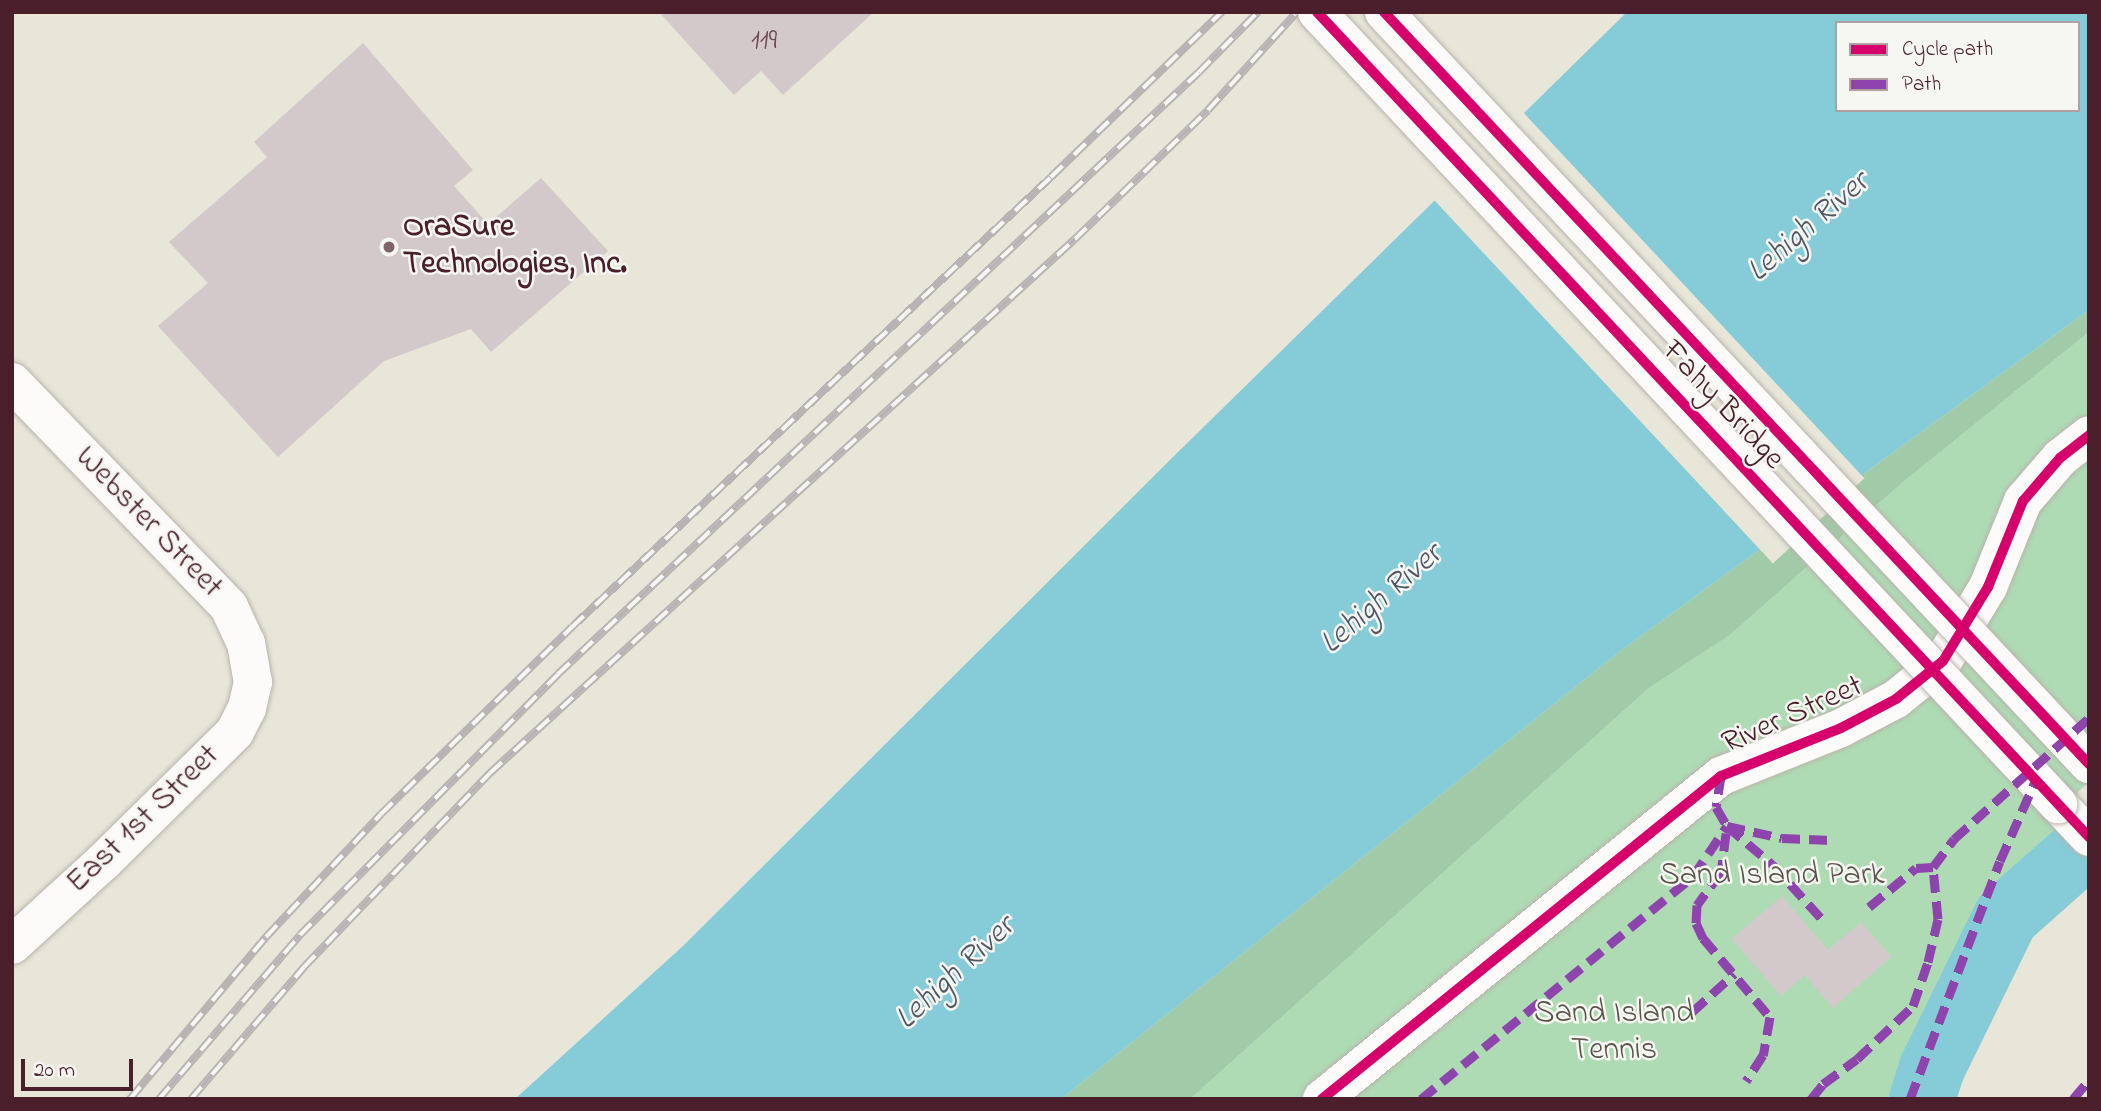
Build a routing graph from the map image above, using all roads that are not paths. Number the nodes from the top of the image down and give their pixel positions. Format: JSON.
{"nodes":[{"id":1,"x":1317,"y":12,"type":"edge"},
{"id":2,"x":1384,"y":12,"type":"edge"},
{"id":3,"x":12,"y":382,"type":"edge"},
{"id":4,"x":2089,"y":435,"type":"edge"},
{"id":5,"x":253,"y":682,"type":"joint"},
{"id":6,"x":2089,"y":764,"type":"edge"},
{"id":7,"x":2089,"y":836,"type":"edge"},
{"id":8,"x":12,"y":945,"type":"edge"},
{"id":9,"x":1322,"y":1099,"type":"edge"}],
"edges":[{"from":1,"to":7,"type":"main road","name":"Fahy Bridge","bridge":true},
{"from":2,"to":6,"type":"main road","name":"Fahy Bridge","bridge":true},
{"from":3,"to":5,"type":"main road","name":"Webster Street"},
{"from":4,"to":9,"type":"main road","name":"River Street"},
{"from":5,"to":8,"type":"main road","name":"East 1st Street"}]}
